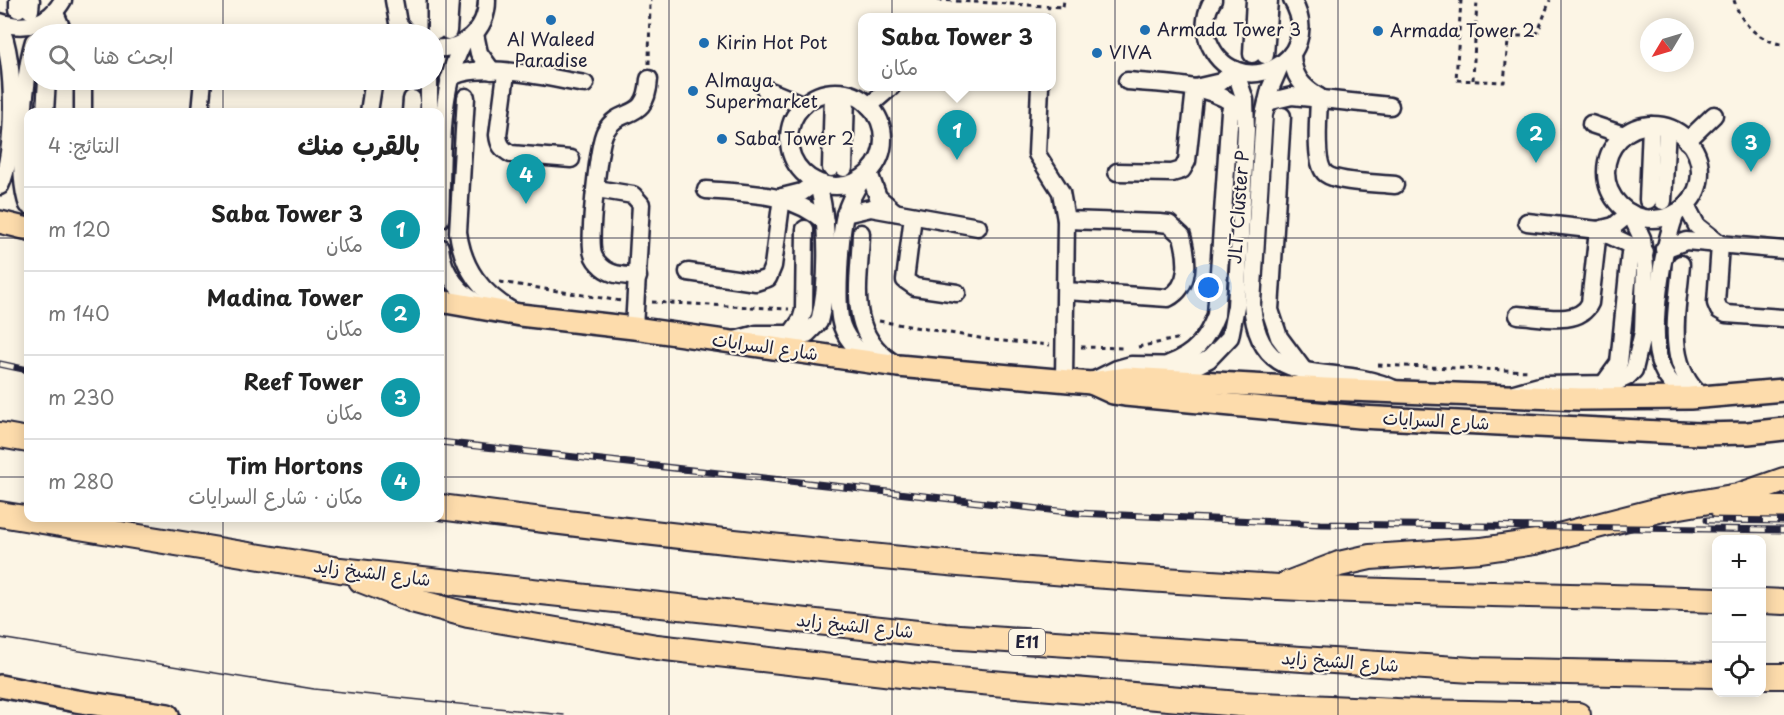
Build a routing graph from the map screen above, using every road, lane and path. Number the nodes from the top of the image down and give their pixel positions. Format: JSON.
{"nodes":[{"id":1,"x":394,"y":0,"type":"edge"},
{"id":2,"x":436,"y":0,"type":"edge"},
{"id":3,"x":450,"y":0,"type":"edge"},
{"id":4,"x":487,"y":0,"type":"edge"},
{"id":5,"x":650,"y":0,"type":"edge"},
{"id":6,"x":938,"y":0,"type":"edge"},
{"id":7,"x":1064,"y":0,"type":"edge"},
{"id":8,"x":1213,"y":0,"type":"edge"},
{"id":9,"x":1254,"y":0,"type":"edge"},
{"id":10,"x":1269,"y":0,"type":"edge"},
{"id":11,"x":1292,"y":0,"type":"edge"},
{"id":12,"x":1461,"y":0,"type":"edge"},
{"id":13,"x":1477,"y":0,"type":"edge"},
{"id":14,"x":1550,"y":0,"type":"edge"},
{"id":15,"x":1734,"y":0,"type":"edge"},
{"id":16,"x":1049,"y":6,"type":"junction"},
{"id":17,"x":1048,"y":13,"type":"edge"},
{"id":18,"x":50,"y":17,"type":"edge"},
{"id":19,"x":35,"y":24,"type":"edge"},
{"id":20,"x":399,"y":24,"type":"edge"},
{"id":21,"x":438,"y":24,"type":"edge"},
{"id":22,"x":443,"y":24,"type":"edge"},
{"id":23,"x":0,"y":25,"type":"edge"},
{"id":24,"x":24,"y":27,"type":"edge"},
{"id":25,"x":469,"y":38,"type":"junction"},
{"id":26,"x":444,"y":41,"type":"edge"},
{"id":27,"x":1784,"y":45,"type":"edge"},
{"id":28,"x":5,"y":49,"type":"edge"},
{"id":29,"x":1286,"y":60,"type":"junction"},
{"id":30,"x":1235,"y":70,"type":"junction"},
{"id":31,"x":499,"y":72,"type":"junction"},
{"id":32,"x":449,"y":79,"type":"junction"},
{"id":33,"x":649,"y":79,"type":"joint"},
{"id":34,"x":1127,"y":81,"type":"dead end"},
{"id":35,"x":1473,"y":81,"type":"junction"},
{"id":36,"x":585,"y":84,"type":"dead end"},
{"id":37,"x":1196,"y":88,"type":"junction"},
{"id":38,"x":765,"y":89,"type":"dead end"},
{"id":39,"x":30,"y":90,"type":"edge"},
{"id":40,"x":83,"y":90,"type":"edge"},
{"id":41,"x":202,"y":90,"type":"edge"},
{"id":42,"x":372,"y":90,"type":"edge"},
{"id":43,"x":429,"y":90,"type":"edge"},
{"id":44,"x":887,"y":91,"type":"edge"},
{"id":45,"x":1040,"y":91,"type":"edge"},
{"id":46,"x":839,"y":93,"type":"junction"},
{"id":47,"x":1318,"y":97,"type":"junction"},
{"id":48,"x":466,"y":98,"type":"dead end"},
{"id":49,"x":1267,"y":102,"type":"junction"},
{"id":50,"x":804,"y":105,"type":"junction"},
{"id":51,"x":869,"y":106,"type":"junction"},
{"id":52,"x":1390,"y":106,"type":"dead end"},
{"id":53,"x":28,"y":108,"type":"edge"},
{"id":54,"x":82,"y":108,"type":"edge"},
{"id":55,"x":200,"y":108,"type":"edge"},
{"id":56,"x":370,"y":108,"type":"edge"},
{"id":57,"x":429,"y":108,"type":"edge"},
{"id":58,"x":1238,"y":113,"type":"junction"},
{"id":59,"x":1714,"y":115,"type":"dead end"},
{"id":60,"x":1282,"y":116,"type":"dead end"},
{"id":61,"x":1592,"y":124,"type":"dead end"},
{"id":62,"x":1659,"y":126,"type":"junction"},
{"id":63,"x":1624,"y":135,"type":"junction"},
{"id":64,"x":1687,"y":141,"type":"junction"},
{"id":65,"x":24,"y":153,"type":"edge"},
{"id":66,"x":444,"y":157,"type":"edge"},
{"id":67,"x":571,"y":159,"type":"dead end"},
{"id":68,"x":838,"y":168,"type":"dead end"},
{"id":69,"x":1117,"y":172,"type":"dead end"},
{"id":70,"x":866,"y":176,"type":"junction"},
{"id":71,"x":817,"y":182,"type":"junction"},
{"id":72,"x":1395,"y":185,"type":"dead end"},
{"id":73,"x":0,"y":186,"type":"edge"},
{"id":74,"x":24,"y":186,"type":"edge"},
{"id":75,"x":597,"y":189,"type":"junction"},
{"id":76,"x":706,"y":190,"type":"dead end"},
{"id":77,"x":782,"y":197,"type":"junction"},
{"id":78,"x":1656,"y":201,"type":"dead end"},
{"id":79,"x":1681,"y":209,"type":"junction"},
{"id":80,"x":896,"y":213,"type":"junction"},
{"id":81,"x":1630,"y":213,"type":"junction"},
{"id":82,"x":845,"y":214,"type":"junction"},
{"id":83,"x":913,"y":216,"type":"junction"},
{"id":84,"x":1066,"y":220,"type":"junction"},
{"id":85,"x":0,"y":222,"type":"edge"},
{"id":86,"x":825,"y":222,"type":"junction"},
{"id":87,"x":1527,"y":222,"type":"dead end"},
{"id":88,"x":978,"y":227,"type":"dead end"},
{"id":89,"x":24,"y":228,"type":"edge"},
{"id":90,"x":805,"y":229,"type":"dead end"},
{"id":91,"x":1598,"y":230,"type":"junction"},
{"id":92,"x":861,"y":232,"type":"dead end"},
{"id":93,"x":1720,"y":245,"type":"junction"},
{"id":94,"x":1664,"y":249,"type":"junction"},
{"id":95,"x":1784,"y":250,"type":"edge"},
{"id":96,"x":1637,"y":252,"type":"junction"},
{"id":97,"x":444,"y":260,"type":"edge"},
{"id":98,"x":1681,"y":264,"type":"dead end"},
{"id":99,"x":688,"y":272,"type":"dead end"},
{"id":100,"x":638,"y":277,"type":"junction"},
{"id":101,"x":494,"y":281,"type":"dead end"},
{"id":102,"x":1066,"y":291,"type":"junction"},
{"id":103,"x":957,"y":293,"type":"dead end"},
{"id":104,"x":800,"y":300,"type":"junction"},
{"id":105,"x":444,"y":302,"type":"edge"},
{"id":106,"x":636,"y":302,"type":"junction"},
{"id":107,"x":511,"y":313,"type":"junction"},
{"id":108,"x":1518,"y":315,"type":"dead end"},
{"id":109,"x":859,"y":318,"type":"junction"},
{"id":110,"x":1783,"y":318,"type":"edge"},
{"id":111,"x":634,"y":328,"type":"junction"},
{"id":112,"x":1210,"y":332,"type":"junction"},
{"id":113,"x":790,"y":334,"type":"junction"},
{"id":114,"x":732,"y":342,"type":"junction"},
{"id":115,"x":1064,"y":346,"type":"junction"},
{"id":116,"x":877,"y":363,"type":"junction"},
{"id":117,"x":1368,"y":364,"type":"dead end"},
{"id":118,"x":898,"y":366,"type":"junction"},
{"id":119,"x":1163,"y":366,"type":"junction"},
{"id":120,"x":1305,"y":372,"type":"junction"},
{"id":121,"x":1541,"y":372,"type":"dead end"},
{"id":122,"x":1065,"y":380,"type":"junction"},
{"id":123,"x":1091,"y":382,"type":"junction"},
{"id":124,"x":1603,"y":385,"type":"junction"},
{"id":125,"x":1784,"y":390,"type":"edge"},
{"id":126,"x":1400,"y":392,"type":"junction"},
{"id":127,"x":1505,"y":396,"type":"junction"},
{"id":128,"x":1696,"y":398,"type":"junction"},
{"id":129,"x":1784,"y":429,"type":"edge"},
{"id":130,"x":0,"y":435,"type":"edge"},
{"id":131,"x":24,"y":439,"type":"edge"},
{"id":132,"x":1784,"y":480,"type":"edge"},
{"id":133,"x":444,"y":507,"type":"edge"},
{"id":134,"x":1663,"y":509,"type":"junction"},
{"id":135,"x":1784,"y":509,"type":"edge"},
{"id":136,"x":0,"y":514,"type":"edge"},
{"id":137,"x":24,"y":518,"type":"edge"},
{"id":138,"x":49,"y":522,"type":"edge"},
{"id":139,"x":340,"y":570,"type":"junction"},
{"id":140,"x":1280,"y":587,"type":"junction"},
{"id":141,"x":1712,"y":600,"type":"edge"},
{"id":142,"x":1766,"y":601,"type":"edge"},
{"id":143,"x":1784,"y":602,"type":"edge"},
{"id":144,"x":1712,"y":675,"type":"edge"},
{"id":145,"x":1766,"y":676,"type":"edge"},
{"id":146,"x":1784,"y":676,"type":"edge"},
{"id":147,"x":2,"y":687,"type":"edge"},
{"id":148,"x":1496,"y":714,"type":"edge"},
{"id":149,"x":168,"y":715,"type":"edge"},
{"id":150,"x":1578,"y":715,"type":"edge"}],
"edges":[{"from":1,"to":20,"type":"lane"},
{"from":2,"to":21,"type":"lane"},
{"from":3,"to":22,"type":"lane"},
{"from":4,"to":25,"type":"lane"},
{"from":5,"to":33,"type":"path"},
{"from":6,"to":16,"type":"path"},
{"from":7,"to":16,"type":"path"},
{"from":8,"to":30,"type":"lane"},
{"from":9,"to":10,"type":"lane"},
{"from":11,"to":29,"type":"lane","name":"JLT Cluster P"},
{"from":12,"to":35,"type":"path"},
{"from":13,"to":35,"type":"path"},
{"from":14,"to":35,"type":"path"},
{"from":15,"to":27,"type":"path"},
{"from":16,"to":17,"type":"path"},
{"from":18,"to":19,"type":"lane"},
{"from":23,"to":24,"type":"lane"},
{"from":23,"to":28,"type":"lane"},
{"from":25,"to":26,"type":"lane"},
{"from":25,"to":31,"type":"lane"},
{"from":25,"to":32,"type":"lane"},
{"from":28,"to":73,"type":"lane"},
{"from":29,"to":30,"type":"lane"},
{"from":29,"to":47,"type":"lane"},
{"from":29,"to":49,"type":"lane","name":"JLT Cluster P"},
{"from":30,"to":37,"type":"lane"},
{"from":30,"to":58,"type":"lane","name":"JLT Cluster P"},
{"from":31,"to":32,"type":"lane"},
{"from":31,"to":36,"type":"lane"},
{"from":31,"to":67,"type":"lane"},
{"from":32,"to":66,"type":"lane"},
{"from":33,"to":75,"type":"lane"},
{"from":34,"to":37,"type":"lane"},
{"from":37,"to":58,"type":"lane"},
{"from":37,"to":69,"type":"lane"},
{"from":38,"to":50,"type":"lane"},
{"from":39,"to":53,"type":"lane"},
{"from":40,"to":54,"type":"lane"},
{"from":41,"to":55,"type":"lane"},
{"from":42,"to":56,"type":"lane"},
{"from":43,"to":57,"type":"lane"},
{"from":44,"to":51,"type":"lane"},
{"from":45,"to":84,"type":"lane"},
{"from":46,"to":50,"type":"lane"},
{"from":46,"to":51,"type":"lane"},
{"from":46,"to":68,"type":"lane"},
{"from":47,"to":49,"type":"lane"},
{"from":47,"to":52,"type":"lane"},
{"from":47,"to":72,"type":"lane"},
{"from":48,"to":107,"type":"lane"},
{"from":49,"to":120,"type":"lane","name":"JLT Cluster P"},
{"from":50,"to":71,"type":"lane"},
{"from":51,"to":70,"type":"lane"},
{"from":58,"to":112,"type":"lane"},
{"from":58,"to":119,"type":"lane","name":"JLT Cluster P"},
{"from":59,"to":64,"type":"lane"},
{"from":60,"to":120,"type":"lane"},
{"from":61,"to":63,"type":"lane"},
{"from":62,"to":63,"type":"lane"},
{"from":62,"to":64,"type":"lane"},
{"from":62,"to":78,"type":"lane"},
{"from":63,"to":81,"type":"lane"},
{"from":64,"to":79,"type":"lane"},
{"from":65,"to":74,"type":"lane"},
{"from":70,"to":71,"type":"lane"},
{"from":70,"to":80,"type":"lane"},
{"from":70,"to":82,"type":"lane"},
{"from":71,"to":77,"type":"lane"},
{"from":71,"to":86,"type":"lane"},
{"from":75,"to":100,"type":"lane"},
{"from":75,"to":100,"type":"lane"},
{"from":76,"to":77,"type":"lane"},
{"from":77,"to":86,"type":"lane"},
{"from":77,"to":99,"type":"lane"},
{"from":79,"to":81,"type":"lane"},
{"from":79,"to":93,"type":"lane"},
{"from":79,"to":94,"type":"lane"},
{"from":80,"to":82,"type":"lane"},
{"from":80,"to":83,"type":"lane"},
{"from":81,"to":91,"type":"lane"},
{"from":81,"to":96,"type":"lane"},
{"from":82,"to":116,"type":"lane"},
{"from":83,"to":88,"type":"lane"},
{"from":83,"to":103,"type":"lane"},
{"from":84,"to":102,"type":"lane"},
{"from":84,"to":102,"type":"lane"},
{"from":85,"to":89,"type":"main road"},
{"from":86,"to":113,"type":"lane"},
{"from":87,"to":91,"type":"lane"},
{"from":90,"to":104,"type":"lane"},
{"from":91,"to":96,"type":"lane"},
{"from":91,"to":108,"type":"lane"},
{"from":92,"to":109,"type":"lane"},
{"from":93,"to":94,"type":"lane"},
{"from":93,"to":95,"type":"lane"},
{"from":93,"to":110,"type":"lane"},
{"from":94,"to":128,"type":"lane"},
{"from":96,"to":124,"type":"lane"},
{"from":96,"to":124,"type":"lane"},
{"from":97,"to":107,"type":"lane"},
{"from":98,"to":128,"type":"lane"},
{"from":100,"to":106,"type":"lane"},
{"from":101,"to":106,"type":"path"},
{"from":102,"to":115,"type":"lane"},
{"from":104,"to":106,"type":"path"},
{"from":104,"to":113,"type":"lane"},
{"from":105,"to":107,"type":"main road","name":"شارع السرايات"},
{"from":106,"to":111,"type":"lane"},
{"from":107,"to":111,"type":"main road","name":"شارع السرايات"},
{"from":109,"to":115,"type":"path"},
{"from":109,"to":118,"type":"lane"},
{"from":111,"to":114,"type":"main road","name":"شارع السرايات"},
{"from":112,"to":115,"type":"path"},
{"from":112,"to":119,"type":"lane"},
{"from":113,"to":114,"type":"lane"},
{"from":114,"to":116,"type":"main road","name":"شارع السرايات"},
{"from":115,"to":122,"type":"lane"},
{"from":116,"to":118,"type":"main road","name":"شارع السرايات"},
{"from":117,"to":121,"type":"path"},
{"from":118,"to":122,"type":"main road","name":"شارع السرايات"},
{"from":119,"to":123,"type":"lane","name":"JLT Cluster P"},
{"from":120,"to":126,"type":"lane","name":"JLT Cluster P"},
{"from":122,"to":123,"type":"main road","name":"شارع السرايات"},
{"from":123,"to":126,"type":"main road","name":"شارع السرايات"},
{"from":123,"to":129,"type":"main road","name":"شارع السرايات"},
{"from":124,"to":127,"type":"lane"},
{"from":125,"to":128,"type":"main road","name":"شارع السرايات"},
{"from":126,"to":127,"type":"main road","name":"شارع السرايات"},
{"from":127,"to":128,"type":"main road","name":"شارع السرايات"},
{"from":130,"to":131,"type":"highway"},
{"from":132,"to":134,"type":"highway"},
{"from":133,"to":140,"type":"highway"},
{"from":134,"to":135,"type":"highway"},
{"from":134,"to":140,"type":"highway"},
{"from":136,"to":137,"type":"highway","name":"شارع الشيخ زايد","number":"E11"},
{"from":138,"to":139,"type":"highway","name":"شارع الشيخ زايد","number":"E11"},
{"from":139,"to":144,"type":"highway","name":"شارع الشيخ زايد","number":"E11"},
{"from":139,"to":148,"type":"highway"},
{"from":140,"to":141,"type":"highway"},
{"from":142,"to":143,"type":"highway"},
{"from":145,"to":146,"type":"highway"},
{"from":147,"to":149,"type":"main road"},
{"from":148,"to":150,"type":"highway"}]}
